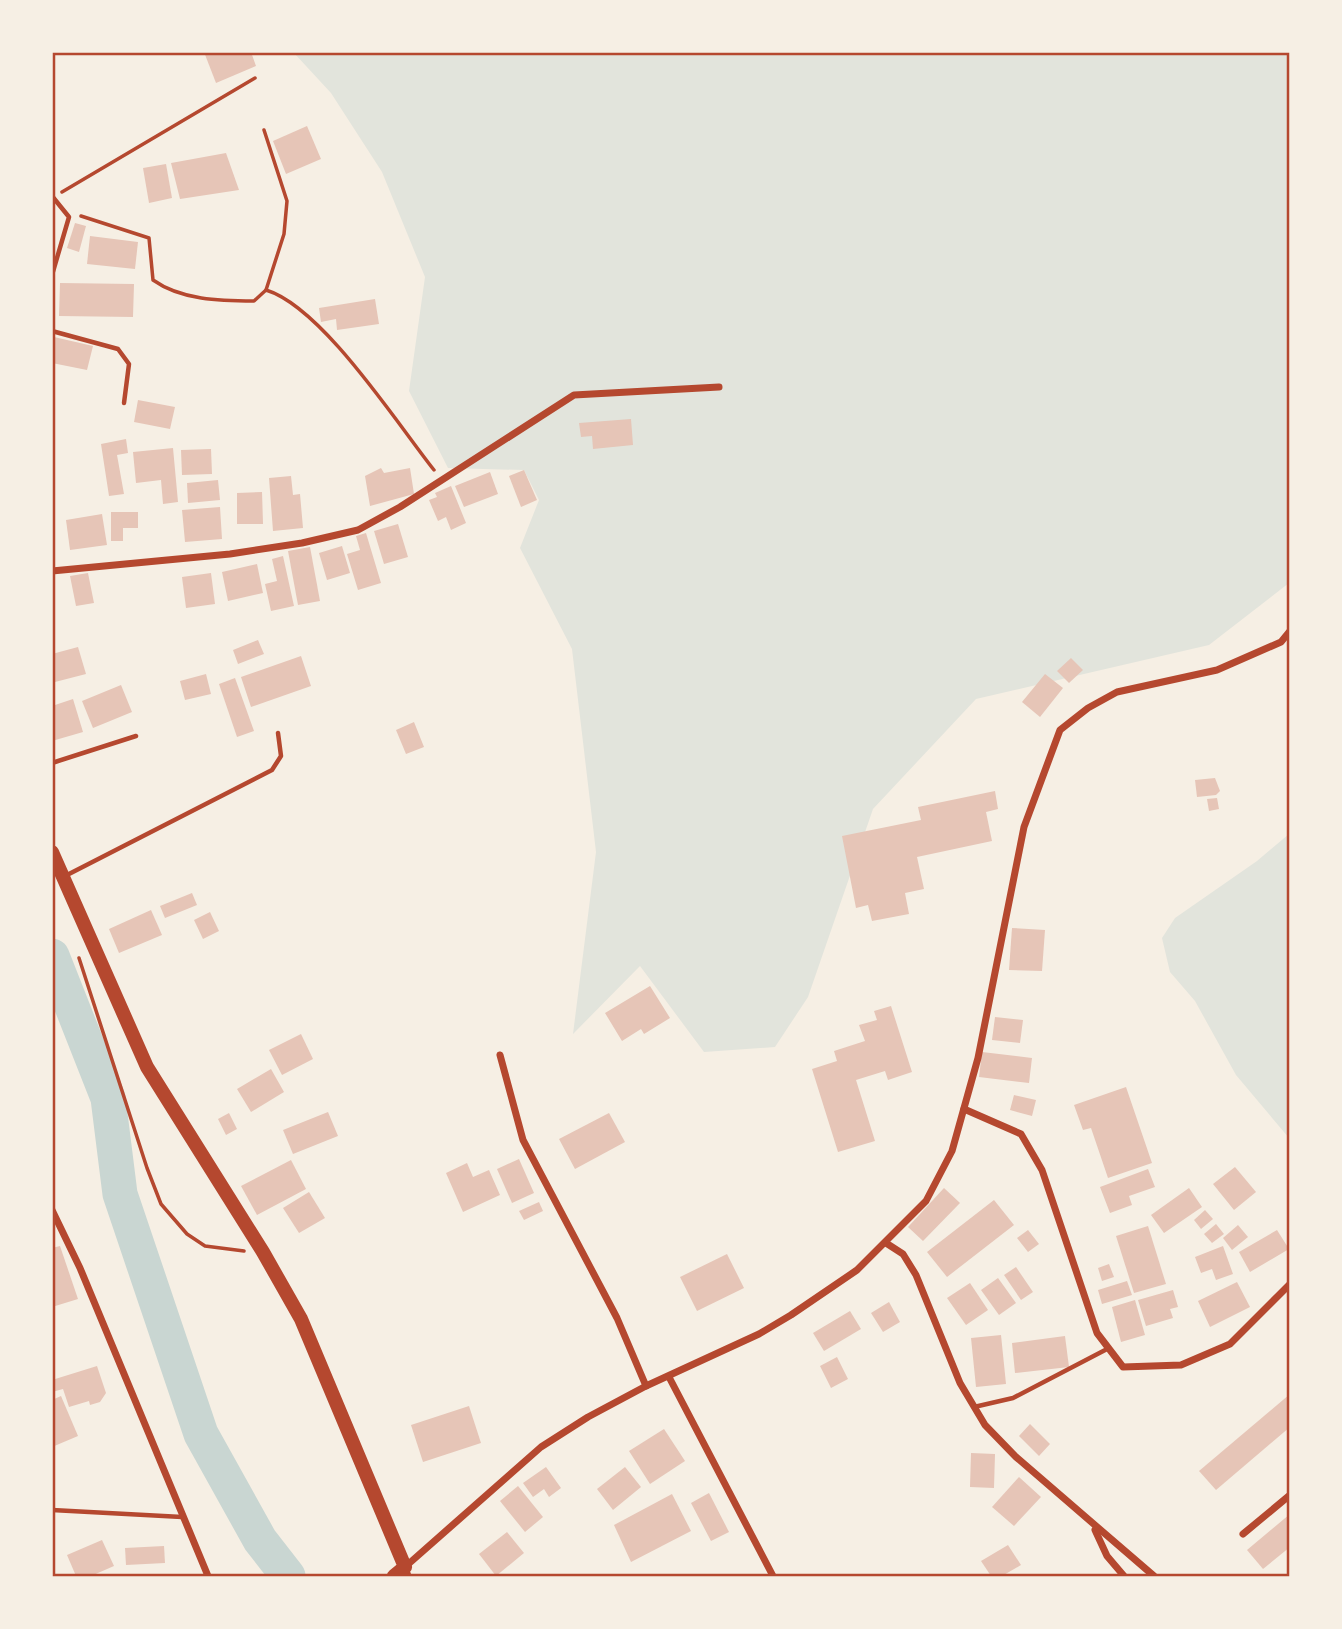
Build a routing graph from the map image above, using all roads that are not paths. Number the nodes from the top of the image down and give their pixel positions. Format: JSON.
{"nodes":[{"id":1,"x":53,"y":196,"type":"edge"},
{"id":2,"x":52,"y":275,"type":"edge"},
{"id":3,"x":52,"y":331,"type":"edge"},
{"id":4,"x":719,"y":387,"type":"dead end"},
{"id":5,"x":124,"y":403,"type":"dead end"},
{"id":6,"x":52,"y":571,"type":"edge"},
{"id":7,"x":1290,"y":631,"type":"edge"},
{"id":8,"x":278,"y":733,"type":"dead end"},
{"id":9,"x":136,"y":736,"type":"dead end"},
{"id":10,"x":52,"y":763,"type":"edge"},
{"id":11,"x":52,"y":852,"type":"edge"},
{"id":12,"x":63,"y":877,"type":"junction"},
{"id":13,"x":500,"y":1055,"type":"dead end"},
{"id":14,"x":964,"y":1109,"type":"junction"},
{"id":15,"x":52,"y":1210,"type":"edge"},
{"id":16,"x":886,"y":1243,"type":"junction"},
{"id":17,"x":1290,"y":1284,"type":"edge"},
{"id":18,"x":1109,"y":1348,"type":"junction"},
{"id":19,"x":669,"y":1377,"type":"junction"},
{"id":20,"x":646,"y":1386,"type":"junction"},
{"id":21,"x":973,"y":1408,"type":"junction"},
{"id":22,"x":1290,"y":1495,"type":"edge"},
{"id":23,"x":52,"y":1510,"type":"edge"},
{"id":24,"x":182,"y":1517,"type":"junction"},
{"id":25,"x":1094,"y":1527,"type":"junction"},
{"id":26,"x":1243,"y":1534,"type":"dead end"},
{"id":27,"x":402,"y":1573,"type":"edge"},
{"id":28,"x":208,"y":1577,"type":"edge"},
{"id":29,"x":773,"y":1577,"type":"edge"},
{"id":30,"x":1124,"y":1577,"type":"edge"},
{"id":31,"x":1154,"y":1577,"type":"edge"}],
"edges":[{"from":1,"to":2,"type":"lane"},
{"from":3,"to":5,"type":"lane"},
{"from":4,"to":6,"type":"street"},
{"from":7,"to":14,"type":"street"},
{"from":8,"to":12,"type":"lane"},
{"from":9,"to":10,"type":"lane"},
{"from":11,"to":12,"type":"main road"},
{"from":12,"to":27,"type":"main road"},
{"from":13,"to":20,"type":"street"},
{"from":14,"to":16,"type":"street"},
{"from":14,"to":18,"type":"street"},
{"from":15,"to":24,"type":"street"},
{"from":16,"to":19,"type":"street"},
{"from":16,"to":21,"type":"street"},
{"from":17,"to":18,"type":"street"},
{"from":18,"to":21,"type":"lane"},
{"from":19,"to":20,"type":"street"},
{"from":19,"to":29,"type":"street"},
{"from":20,"to":27,"type":"street"},
{"from":21,"to":25,"type":"street"},
{"from":22,"to":26,"type":"street"},
{"from":23,"to":24,"type":"lane"},
{"from":24,"to":28,"type":"street"},
{"from":25,"to":30,"type":"street"},
{"from":25,"to":31,"type":"street"}]}
